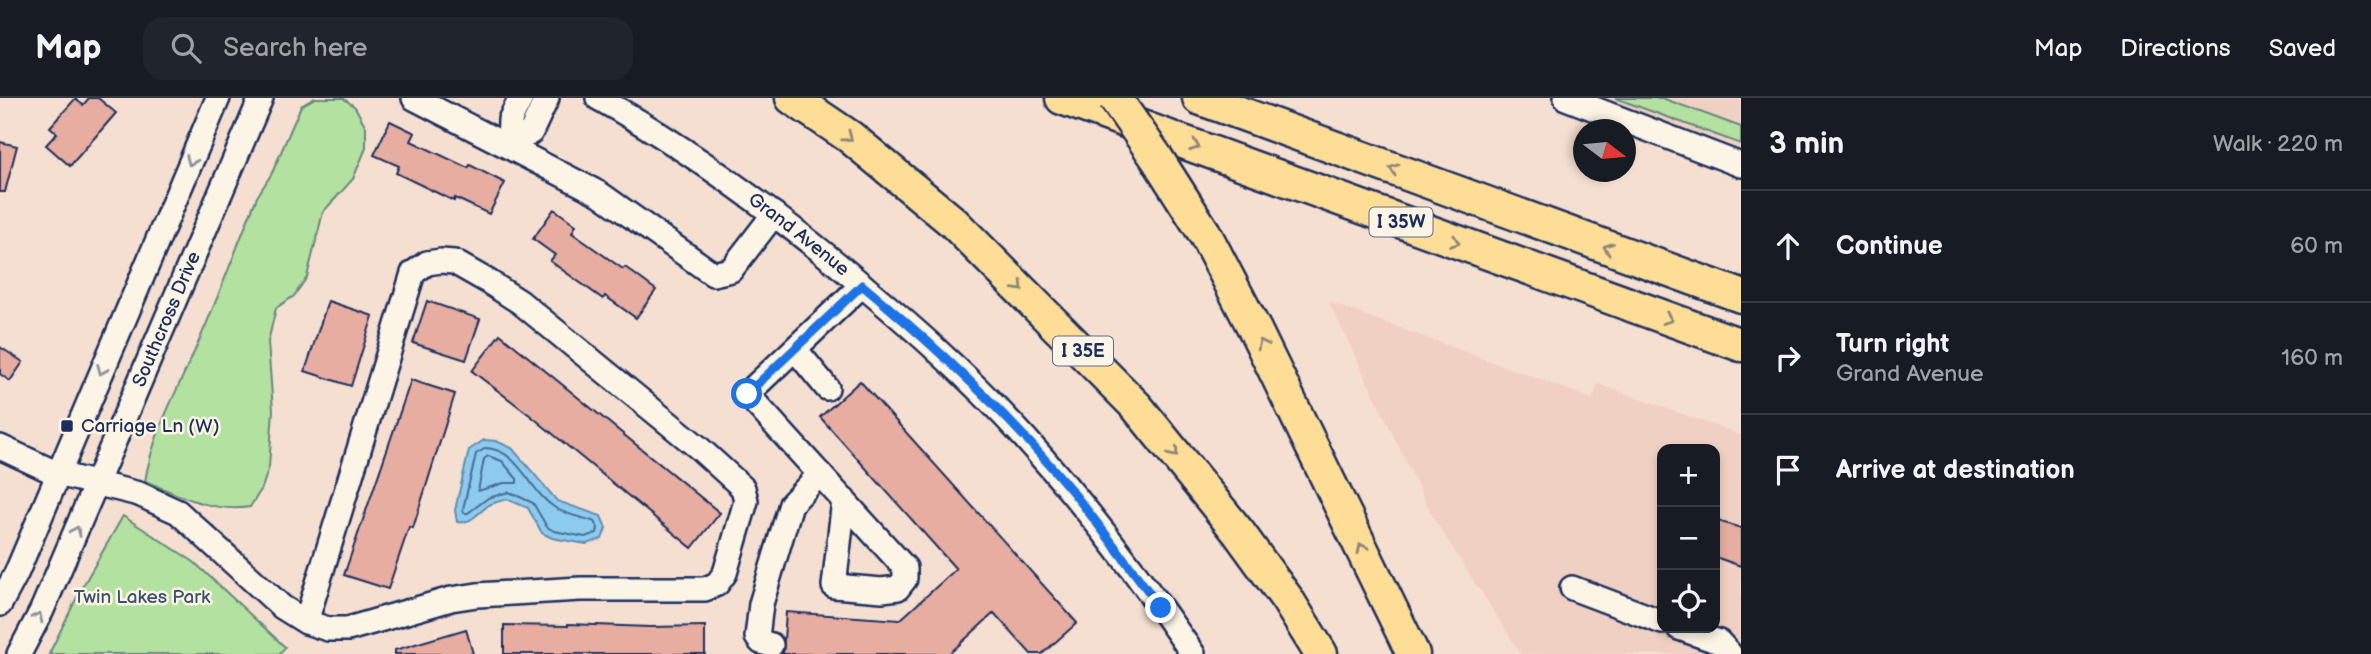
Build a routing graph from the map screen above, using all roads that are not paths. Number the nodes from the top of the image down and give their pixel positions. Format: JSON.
{"nodes":[{"id":1,"x":218,"y":98,"type":"edge"},
{"id":2,"x":261,"y":98,"type":"edge"},
{"id":3,"x":414,"y":98,"type":"edge"},
{"id":4,"x":521,"y":98,"type":"edge"},
{"id":5,"x":547,"y":98,"type":"edge"},
{"id":6,"x":598,"y":98,"type":"edge"},
{"id":7,"x":792,"y":98,"type":"edge"},
{"id":8,"x":1062,"y":98,"type":"edge"},
{"id":9,"x":1115,"y":98,"type":"edge"},
{"id":10,"x":1199,"y":98,"type":"edge"},
{"id":11,"x":1566,"y":98,"type":"edge"},
{"id":12,"x":509,"y":145,"type":"junction"},
{"id":13,"x":1741,"y":164,"type":"edge"},
{"id":14,"x":774,"y":214,"type":"junction"},
{"id":15,"x":862,"y":285,"type":"junction"},
{"id":16,"x":1741,"y":296,"type":"edge"},
{"id":17,"x":1741,"y":345,"type":"edge"},
{"id":18,"x":795,"y":349,"type":"junction"},
{"id":19,"x":827,"y":388,"type":"dead end"},
{"id":20,"x":0,"y":447,"type":"edge"},
{"id":21,"x":58,"y":474,"type":"junction"},
{"id":22,"x":820,"y":474,"type":"junction"},
{"id":23,"x":96,"y":482,"type":"junction"},
{"id":24,"x":844,"y":500,"type":"dead end"},
{"id":25,"x":1572,"y":588,"type":"dead end"},
{"id":26,"x":0,"y":604,"type":"edge"},
{"id":27,"x":1657,"y":620,"type":"edge"},
{"id":28,"x":306,"y":622,"type":"junction"},
{"id":29,"x":1693,"y":633,"type":"edge"},
{"id":30,"x":771,"y":645,"type":"dead end"},
{"id":31,"x":19,"y":654,"type":"edge"},
{"id":32,"x":1192,"y":654,"type":"edge"},
{"id":33,"x":1321,"y":654,"type":"edge"},
{"id":34,"x":1415,"y":654,"type":"edge"},
{"id":35,"x":1730,"y":654,"type":"edge"}],
"edges":[{"from":1,"to":21,"type":"street","name":"Southcross Drive","one_way":true},
{"from":2,"to":23,"type":"street","name":"Southcross Drive"},
{"from":3,"to":12,"type":"street"},
{"from":4,"to":12,"type":"street"},
{"from":5,"to":12,"type":"street"},
{"from":6,"to":14,"type":"street","name":"Grand Avenue"},
{"from":7,"to":33,"type":"highway","number":"I 35E","one_way":true},
{"from":8,"to":17,"type":"highway","number":"I 35W","one_way":true},
{"from":34,"to":9,"type":"highway","one_way":true,"bridge":true},
{"from":16,"to":10,"type":"highway","number":"I 35W","one_way":true},
{"from":11,"to":13,"type":"street"},
{"from":12,"to":14,"type":"street"},
{"from":14,"to":15,"type":"street","name":"Grand Avenue"},
{"from":15,"to":18,"type":"street"},
{"from":15,"to":32,"type":"street","name":"Grand Avenue"},
{"from":18,"to":19,"type":"street"},
{"from":18,"to":22,"type":"street"},
{"from":20,"to":21,"type":"street"},
{"from":21,"to":23,"type":"street"},
{"from":21,"to":26,"type":"street","name":"Southcross Drive"},
{"from":22,"to":24,"type":"street"},
{"from":22,"to":30,"type":"street"},
{"from":23,"to":28,"type":"street"},
{"from":31,"to":23,"type":"street","name":"Southcross Drive","one_way":true},
{"from":25,"to":27,"type":"street"},
{"from":28,"to":28,"type":"street"},
{"from":29,"to":35,"type":"street"}]}
